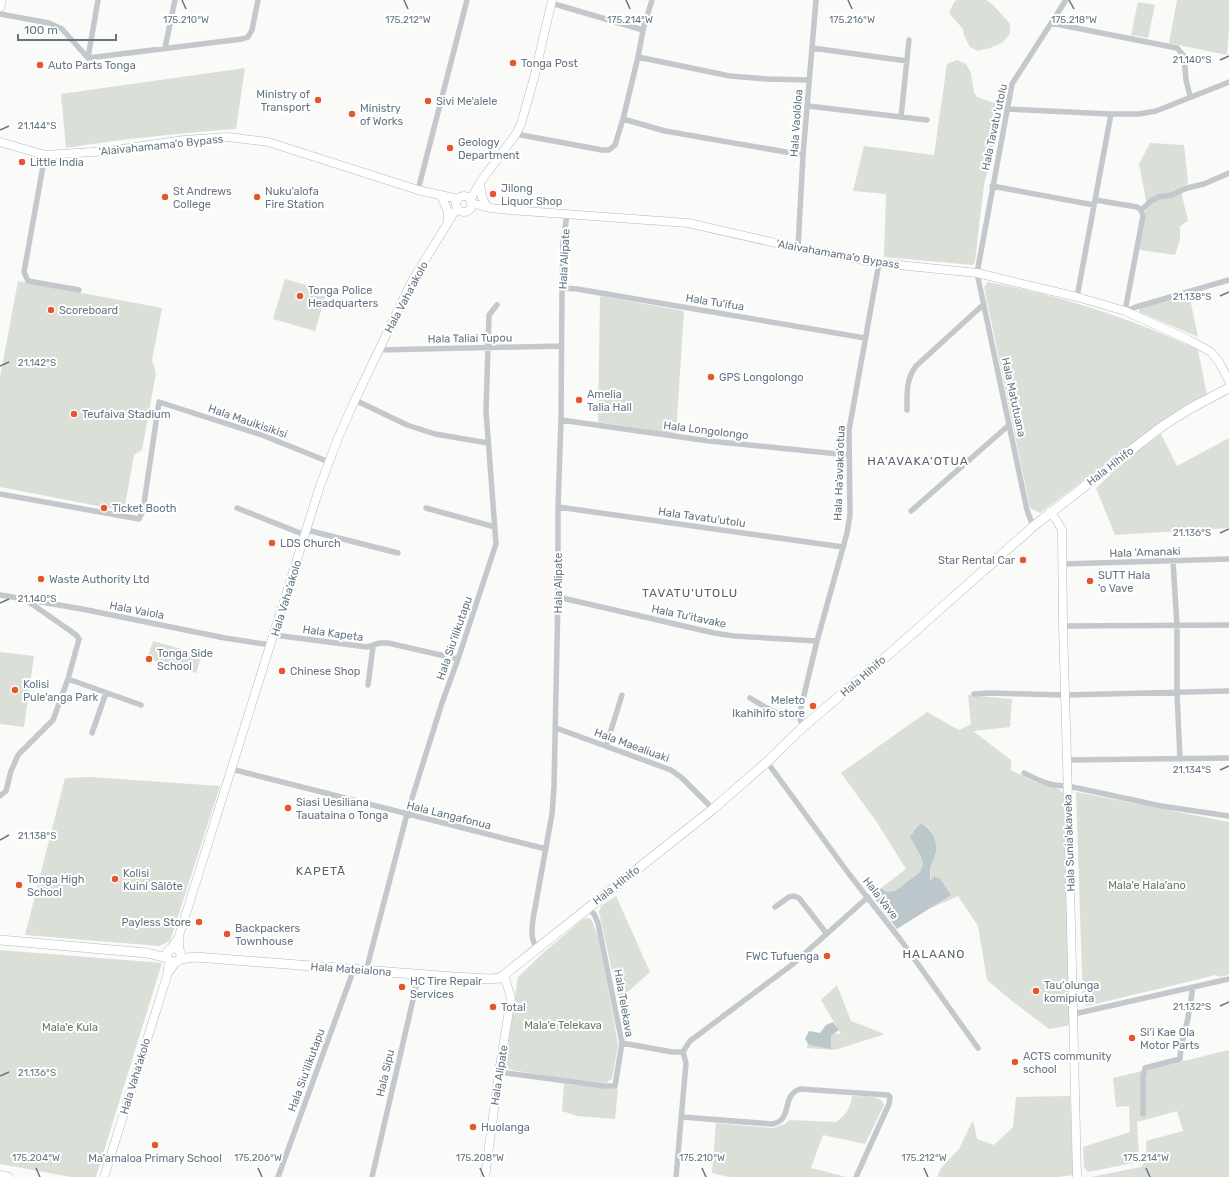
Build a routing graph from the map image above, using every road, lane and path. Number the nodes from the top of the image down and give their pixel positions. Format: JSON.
{"nodes":[{"id":1,"x":1,"y":0,"type":"edge"},
{"id":2,"x":98,"y":0,"type":"edge"},
{"id":3,"x":175,"y":0,"type":"edge"},
{"id":4,"x":258,"y":0,"type":"edge"},
{"id":5,"x":467,"y":0,"type":"edge"},
{"id":6,"x":652,"y":0,"type":"edge"},
{"id":7,"x":816,"y":0,"type":"edge"},
{"id":8,"x":1066,"y":0,"type":"edge"},
{"id":9,"x":552,"y":2,"type":"edge"},
{"id":10,"x":0,"y":7,"type":"edge"},
{"id":11,"x":0,"y":14,"type":"edge"},
{"id":12,"x":1051,"y":23,"type":"junction"},
{"id":13,"x":643,"y":30,"type":"junction"},
{"id":14,"x":909,"y":40,"type":"dead end"},
{"id":15,"x":165,"y":48,"type":"junction"},
{"id":16,"x":812,"y":48,"type":"junction"},
{"id":17,"x":638,"y":57,"type":"junction"},
{"id":18,"x":88,"y":58,"type":"junction"},
{"id":19,"x":907,"y":61,"type":"junction"},
{"id":20,"x":809,"y":80,"type":"junction"},
{"id":21,"x":1229,"y":82,"type":"edge"},
{"id":22,"x":1190,"y":96,"type":"junction"},
{"id":23,"x":808,"y":106,"type":"junction"},
{"id":24,"x":1007,"y":109,"type":"junction"},
{"id":25,"x":1111,"y":114,"type":"junction"},
{"id":26,"x":901,"y":117,"type":"junction"},
{"id":27,"x":623,"y":119,"type":"junction"},
{"id":28,"x":927,"y":120,"type":"dead end"},
{"id":29,"x":516,"y":134,"type":"junction"},
{"id":30,"x":0,"y":142,"type":"edge"},
{"id":31,"x":45,"y":155,"type":"junction"},
{"id":32,"x":803,"y":155,"type":"junction"},
{"id":33,"x":1229,"y":173,"type":"edge"},
{"id":34,"x":481,"y":182,"type":"junction"},
{"id":35,"x":992,"y":186,"type":"junction"},
{"id":36,"x":418,"y":190,"type":"junction"},
{"id":37,"x":440,"y":196,"type":"junction"},
{"id":38,"x":1095,"y":203,"type":"junction"},
{"id":39,"x":464,"y":204,"type":"junction"},
{"id":40,"x":488,"y":207,"type":"junction"},
{"id":41,"x":1141,"y":210,"type":"junction"},
{"id":42,"x":567,"y":215,"type":"junction"},
{"id":43,"x":446,"y":226,"type":"junction"},
{"id":44,"x":798,"y":248,"type":"junction"},
{"id":45,"x":879,"y":263,"type":"junction"},
{"id":46,"x":977,"y":273,"type":"junction"},
{"id":47,"x":1229,"y":280,"type":"edge"},
{"id":48,"x":562,"y":288,"type":"junction"},
{"id":49,"x":79,"y":290,"type":"dead end"},
{"id":50,"x":1077,"y":297,"type":"junction"},
{"id":51,"x":984,"y":304,"type":"junction"},
{"id":52,"x":497,"y":305,"type":"dead end"},
{"id":53,"x":1125,"y":311,"type":"junction"},
{"id":54,"x":865,"y":338,"type":"junction"},
{"id":55,"x":561,"y":346,"type":"junction"},
{"id":56,"x":487,"y":347,"type":"junction"},
{"id":57,"x":379,"y":350,"type":"junction"},
{"id":58,"x":1229,"y":381,"type":"edge"},
{"id":59,"x":1229,"y":388,"type":"edge"},
{"id":60,"x":355,"y":400,"type":"junction"},
{"id":61,"x":907,"y":410,"type":"dead end"},
{"id":62,"x":561,"y":420,"type":"junction"},
{"id":63,"x":1009,"y":425,"type":"junction"},
{"id":64,"x":488,"y":443,"type":"junction"},
{"id":65,"x":848,"y":455,"type":"junction"},
{"id":66,"x":329,"y":462,"type":"junction"},
{"id":67,"x":0,"y":494,"type":"edge"},
{"id":68,"x":558,"y":507,"type":"junction"},
{"id":69,"x":238,"y":508,"type":"dead end"},
{"id":70,"x":426,"y":508,"type":"dead end"},
{"id":71,"x":911,"y":511,"type":"dead end"},
{"id":72,"x":1050,"y":512,"type":"junction"},
{"id":73,"x":1034,"y":525,"type":"junction"},
{"id":74,"x":495,"y":527,"type":"junction"},
{"id":75,"x":306,"y":533,"type":"junction"},
{"id":76,"x":843,"y":546,"type":"junction"},
{"id":77,"x":398,"y":553,"type":"dead end"},
{"id":78,"x":1229,"y":559,"type":"edge"},
{"id":79,"x":1173,"y":561,"type":"junction"},
{"id":80,"x":1062,"y":564,"type":"junction"},
{"id":81,"x":0,"y":595,"type":"edge"},
{"id":82,"x":558,"y":597,"type":"junction"},
{"id":83,"x":27,"y":601,"type":"junction"},
{"id":84,"x":1229,"y":625,"type":"edge"},
{"id":85,"x":1063,"y":626,"type":"junction"},
{"id":86,"x":1177,"y":626,"type":"junction"},
{"id":87,"x":274,"y":635,"type":"junction"},
{"id":88,"x":817,"y":642,"type":"junction"},
{"id":89,"x":271,"y":645,"type":"junction"},
{"id":90,"x":373,"y":646,"type":"junction"},
{"id":91,"x":458,"y":658,"type":"junction"},
{"id":92,"x":68,"y":679,"type":"junction"},
{"id":93,"x":368,"y":685,"type":"dead end"},
{"id":94,"x":1229,"y":691,"type":"edge"},
{"id":95,"x":106,"y":693,"type":"junction"},
{"id":96,"x":1177,"y":693,"type":"junction"},
{"id":97,"x":974,"y":694,"type":"dead end"},
{"id":98,"x":622,"y":695,"type":"dead end"},
{"id":99,"x":1066,"y":695,"type":"junction"},
{"id":100,"x":750,"y":698,"type":"dead end"},
{"id":101,"x":141,"y":705,"type":"dead end"},
{"id":102,"x":800,"y":716,"type":"junction"},
{"id":103,"x":803,"y":727,"type":"junction"},
{"id":104,"x":556,"y":728,"type":"junction"},
{"id":105,"x":92,"y":733,"type":"dead end"},
{"id":106,"x":606,"y":746,"type":"junction"},
{"id":107,"x":1229,"y":758,"type":"edge"},
{"id":108,"x":1180,"y":759,"type":"junction"},
{"id":109,"x":1067,"y":760,"type":"junction"},
{"id":110,"x":767,"y":762,"type":"junction"},
{"id":111,"x":231,"y":769,"type":"junction"},
{"id":112,"x":1024,"y":773,"type":"dead end"},
{"id":113,"x":1068,"y":786,"type":"junction"},
{"id":114,"x":0,"y":796,"type":"edge"},
{"id":115,"x":713,"y":808,"type":"junction"},
{"id":116,"x":407,"y":814,"type":"junction"},
{"id":117,"x":1229,"y":816,"type":"edge"},
{"id":118,"x":546,"y":849,"type":"junction"},
{"id":119,"x":868,"y":897,"type":"junction"},
{"id":120,"x":775,"y":907,"type":"dead end"},
{"id":121,"x":587,"y":908,"type":"junction"},
{"id":122,"x":827,"y":934,"type":"junction"},
{"id":123,"x":0,"y":940,"type":"edge"},
{"id":124,"x":537,"y":948,"type":"junction"},
{"id":125,"x":174,"y":955,"type":"junction"},
{"id":126,"x":354,"y":969,"type":"junction"},
{"id":127,"x":366,"y":970,"type":"junction"},
{"id":128,"x":419,"y":974,"type":"junction"},
{"id":129,"x":504,"y":975,"type":"junction"},
{"id":130,"x":1229,"y":979,"type":"edge"},
{"id":131,"x":1193,"y":987,"type":"junction"},
{"id":132,"x":1074,"y":1014,"type":"junction"},
{"id":133,"x":622,"y":1042,"type":"junction"},
{"id":134,"x":978,"y":1048,"type":"dead end"},
{"id":135,"x":683,"y":1052,"type":"junction"},
{"id":136,"x":499,"y":1072,"type":"junction"},
{"id":137,"x":1143,"y":1114,"type":"dead end"},
{"id":138,"x":682,"y":1117,"type":"junction"},
{"id":139,"x":0,"y":1175,"type":"edge"},
{"id":140,"x":9,"y":1177,"type":"edge"},
{"id":141,"x":104,"y":1177,"type":"edge"},
{"id":142,"x":278,"y":1177,"type":"edge"},
{"id":143,"x":372,"y":1177,"type":"edge"},
{"id":144,"x":484,"y":1177,"type":"edge"},
{"id":145,"x":676,"y":1177,"type":"edge"},
{"id":146,"x":856,"y":1177,"type":"edge"},
{"id":147,"x":1077,"y":1177,"type":"edge"}],
"edges":[{"from":1,"to":10,"type":"main road"},
{"from":2,"to":18,"type":"street"},
{"from":3,"to":15,"type":"street"},
{"from":4,"to":15,"type":"street"},
{"from":5,"to":36,"type":"street"},
{"from":6,"to":13,"type":"street"},
{"from":7,"to":16,"type":"street","name":"Hala Vaolōloa"},
{"from":8,"to":12,"type":"street","name":"Hala Tavatu'utolu"},
{"from":9,"to":13,"type":"street"},
{"from":9,"to":29,"type":"main road","name":"Hala Vaha'akolo"},
{"from":11,"to":18,"type":"street"},
{"from":12,"to":22,"type":"street"},
{"from":12,"to":24,"type":"street","name":"Hala Tavatu'utolu"},
{"from":13,"to":17,"type":"street"},
{"from":14,"to":19,"type":"street"},
{"from":15,"to":18,"type":"street"},
{"from":16,"to":19,"type":"street"},
{"from":16,"to":20,"type":"street","name":"Hala Vaolōloa"},
{"from":17,"to":20,"type":"street"},
{"from":17,"to":27,"type":"street"},
{"from":19,"to":26,"type":"street"},
{"from":20,"to":23,"type":"street","name":"Hala Vaolōloa"},
{"from":21,"to":22,"type":"street"},
{"from":22,"to":25,"type":"street"},
{"from":23,"to":26,"type":"street"},
{"from":23,"to":32,"type":"street","name":"Hala Vaolōloa"},
{"from":24,"to":25,"type":"street"},
{"from":24,"to":35,"type":"street","name":"Hala Tavatu'utolu"},
{"from":25,"to":38,"type":"street"},
{"from":26,"to":28,"type":"street"},
{"from":27,"to":29,"type":"street"},
{"from":27,"to":32,"type":"street"},
{"from":29,"to":34,"type":"main road","name":"Hala Vaha'akolo"},
{"from":30,"to":31,"type":"main road","name":"'Alaivahamama'o Bypass"},
{"from":31,"to":36,"type":"main road","name":"'Alaivahamama'o Bypass"},
{"from":31,"to":49,"type":"street"},
{"from":32,"to":44,"type":"street","name":"Hala Vaolōloa"},
{"from":33,"to":41,"type":"street"},
{"from":34,"to":39,"type":"main road","name":"Hala Vaha'akolo"},
{"from":34,"to":40,"type":"main road"},
{"from":35,"to":38,"type":"street"},
{"from":35,"to":46,"type":"street","name":"Hala Tavatu'utolu"},
{"from":36,"to":37,"type":"main road","name":"'Alaivahamama'o Bypass"},
{"from":37,"to":39,"type":"main road","name":"'Alaivahamama'o Bypass"},
{"from":37,"to":43,"type":"main road"},
{"from":38,"to":41,"type":"street"},
{"from":38,"to":50,"type":"street"},
{"from":39,"to":40,"type":"main road","name":"'Alaivahamama'o Bypass"},
{"from":39,"to":43,"type":"main road","name":"Hala Vaha'akolo"},
{"from":40,"to":42,"type":"main road","name":"'Alaivahamama'o Bypass"},
{"from":41,"to":53,"type":"street"},
{"from":42,"to":44,"type":"main road","name":"'Alaivahamama'o Bypass"},
{"from":42,"to":48,"type":"street","name":"Hala Alipate"},
{"from":43,"to":57,"type":"main road","name":"Hala Vaha'akolo"},
{"from":44,"to":45,"type":"main road","name":"'Alaivahamama'o Bypass"},
{"from":45,"to":46,"type":"main road","name":"'Alaivahamama'o Bypass"},
{"from":45,"to":54,"type":"street","name":"Hala Ha'avaka'otua"},
{"from":46,"to":50,"type":"main road","name":"'Alaivahamama'o Bypass"},
{"from":46,"to":51,"type":"street","name":"Hala Matutuana"},
{"from":47,"to":53,"type":"street"},
{"from":48,"to":54,"type":"street","name":"Hala Tu'ifua"},
{"from":48,"to":55,"type":"street","name":"Hala Alipate"},
{"from":50,"to":53,"type":"main road","name":"'Alaivahamama'o Bypass"},
{"from":51,"to":61,"type":"street"},
{"from":51,"to":63,"type":"street","name":"Hala Matutuana"},
{"from":52,"to":56,"type":"street","name":"Hala Siu'ilikutapu"},
{"from":53,"to":58,"type":"main road","name":"'Alaivahamama'o Bypass"},
{"from":54,"to":65,"type":"street","name":"Hala Ha'avaka'otua"},
{"from":55,"to":56,"type":"street","name":"Hala Taliai Tupou"},
{"from":55,"to":62,"type":"street","name":"Hala Alipate"},
{"from":56,"to":57,"type":"street","name":"Hala Taliai Tupou"},
{"from":56,"to":64,"type":"street","name":"Hala Siu'ilikutapu"},
{"from":57,"to":60,"type":"main road","name":"Hala Vaha'akolo"},
{"from":59,"to":72,"type":"main road","name":"Hala Hihifo"},
{"from":60,"to":64,"type":"street"},
{"from":60,"to":66,"type":"main road","name":"Hala Vaha'akolo"},
{"from":62,"to":65,"type":"street","name":"Hala Longolongo"},
{"from":62,"to":68,"type":"street","name":"Hala Alipate"},
{"from":63,"to":71,"type":"street"},
{"from":63,"to":73,"type":"street","name":"Hala Matutuana"},
{"from":64,"to":74,"type":"street","name":"Hala Siu'ilikutapu"},
{"from":65,"to":76,"type":"street","name":"Hala Ha'avaka'otua"},
{"from":66,"to":67,"type":"street","name":"Hala Mauikisikisi"},
{"from":66,"to":75,"type":"main road","name":"Hala Vaha'akolo"},
{"from":68,"to":76,"type":"street","name":"Hala Tavatu'utolu"},
{"from":68,"to":82,"type":"street","name":"Hala Alipate"},
{"from":69,"to":75,"type":"street"},
{"from":70,"to":74,"type":"street"},
{"from":72,"to":73,"type":"main road","name":"Hala Hihifo"},
{"from":72,"to":80,"type":"main road","name":"Hala Sunia'akaveka"},
{"from":73,"to":103,"type":"main road","name":"Hala Hihifo"},
{"from":74,"to":91,"type":"street","name":"Hala Siu'ilikutapu"},
{"from":75,"to":77,"type":"street"},
{"from":75,"to":87,"type":"main road","name":"Hala Vaha'akolo"},
{"from":76,"to":88,"type":"street","name":"Hala Ha'avaka'otua"},
{"from":78,"to":79,"type":"street","name":"Hala 'Amanaki"},
{"from":79,"to":80,"type":"street","name":"Hala 'Amanaki"},
{"from":79,"to":86,"type":"street"},
{"from":80,"to":85,"type":"main road","name":"Hala Sunia'akaveka"},
{"from":81,"to":83,"type":"street","name":"Hala Vaiola"},
{"from":82,"to":88,"type":"street","name":"Hala Tu'itavake"},
{"from":82,"to":104,"type":"street","name":"Hala Alipate"},
{"from":83,"to":89,"type":"street","name":"Hala Vaiola"},
{"from":83,"to":92,"type":"street"},
{"from":84,"to":86,"type":"street"},
{"from":85,"to":86,"type":"street"},
{"from":85,"to":99,"type":"main road","name":"Hala Sunia'akaveka"},
{"from":86,"to":96,"type":"street"},
{"from":87,"to":89,"type":"main road","name":"Hala Vaha'akolo"},
{"from":87,"to":90,"type":"street","name":"Hala Kapeta"},
{"from":88,"to":102,"type":"street","name":"Hala Ha'avaka'otua"},
{"from":89,"to":111,"type":"main road","name":"Hala Vaha'akolo"},
{"from":90,"to":91,"type":"street","name":"Hala Kapeta"},
{"from":90,"to":93,"type":"street"},
{"from":91,"to":116,"type":"street","name":"Hala Siu'ilikutapu"},
{"from":92,"to":95,"type":"street"},
{"from":92,"to":114,"type":"street"},
{"from":94,"to":96,"type":"street"},
{"from":95,"to":101,"type":"street"},
{"from":95,"to":105,"type":"street"},
{"from":96,"to":99,"type":"street"},
{"from":96,"to":108,"type":"street"},
{"from":97,"to":99,"type":"street"},
{"from":98,"to":106,"type":"street"},
{"from":99,"to":109,"type":"main road","name":"Hala Sunia'akaveka"},
{"from":100,"to":102,"type":"street"},
{"from":102,"to":103,"type":"street","name":"Hala Ha'avaka'otua"},
{"from":103,"to":110,"type":"main road","name":"Hala Hihifo"},
{"from":104,"to":106,"type":"street","name":"Hala Maealiuaki"},
{"from":104,"to":118,"type":"street","name":"Hala Alipate"},
{"from":106,"to":115,"type":"street","name":"Hala Maealiuaki"},
{"from":107,"to":108,"type":"street"},
{"from":108,"to":109,"type":"street"},
{"from":109,"to":113,"type":"main road","name":"Hala Sunia'akaveka"},
{"from":110,"to":115,"type":"main road","name":"Hala Hihifo"},
{"from":110,"to":119,"type":"street","name":"Hala Vave"},
{"from":111,"to":116,"type":"street","name":"Hala Langafonua"},
{"from":111,"to":125,"type":"main road","name":"Hala Vaha'akolo"},
{"from":112,"to":113,"type":"street"},
{"from":113,"to":117,"type":"street"},
{"from":113,"to":132,"type":"main road","name":"Hala Sunia'akaveka"},
{"from":115,"to":121,"type":"main road","name":"Hala Hihifo"},
{"from":116,"to":118,"type":"street","name":"Hala Langafonua"},
{"from":116,"to":127,"type":"street","name":"Hala Siu'ilikutapu"},
{"from":118,"to":124,"type":"street","name":"Hala Alipate"},
{"from":119,"to":122,"type":"street"},
{"from":119,"to":134,"type":"street","name":"Hala Vave"},
{"from":120,"to":122,"type":"street"},
{"from":121,"to":124,"type":"main road","name":"Hala Hihifo"},
{"from":121,"to":133,"type":"street","name":"Hala Telekava"},
{"from":122,"to":135,"type":"street"},
{"from":123,"to":125,"type":"main road","name":"Hala Mateialona"},
{"from":124,"to":129,"type":"main road","name":"Hala Hihifo"},
{"from":125,"to":126,"type":"main road","name":"Hala Mateialona"},
{"from":125,"to":141,"type":"main road","name":"Hala Vaha'akolo"},
{"from":126,"to":127,"type":"main road","name":"Hala Mateialona"},
{"from":126,"to":142,"type":"street","name":"Hala Siu'ilikutapu"},
{"from":127,"to":128,"type":"main road","name":"Hala Mateialona"},
{"from":128,"to":129,"type":"main road","name":"Hala Mateialona"},
{"from":128,"to":143,"type":"street","name":"Hala Sipu"},
{"from":129,"to":136,"type":"main road","name":"Hala Alipate"},
{"from":130,"to":131,"type":"street"},
{"from":131,"to":132,"type":"street"},
{"from":131,"to":137,"type":"street"},
{"from":132,"to":147,"type":"main road","name":"Hala Sunia'akaveka"},
{"from":133,"to":135,"type":"street"},
{"from":133,"to":136,"type":"street","name":"Hala Telekava"},
{"from":135,"to":138,"type":"street"},
{"from":136,"to":144,"type":"main road","name":"Hala Alipate"},
{"from":138,"to":145,"type":"street"},
{"from":138,"to":146,"type":"street"},
{"from":139,"to":140,"type":"main road"}]}
